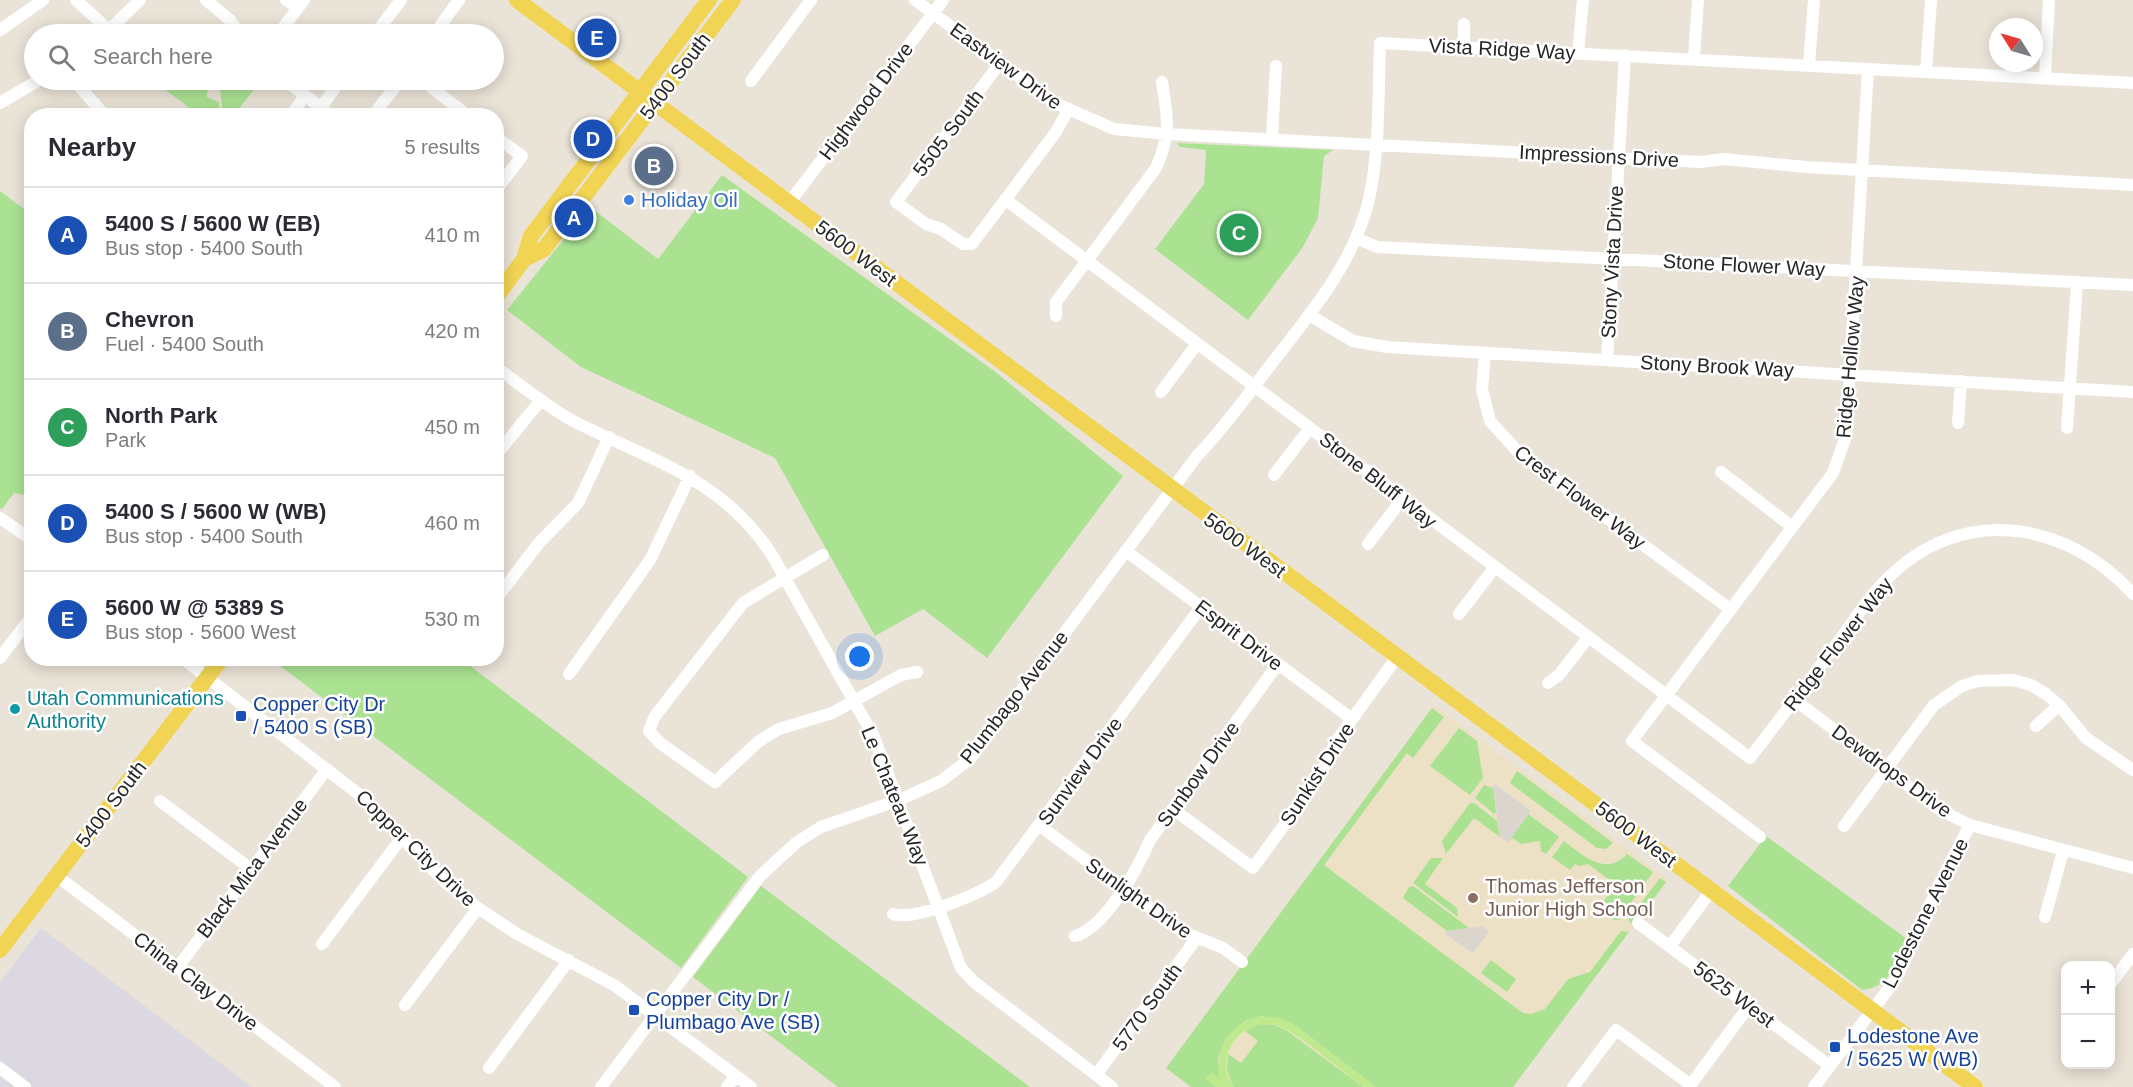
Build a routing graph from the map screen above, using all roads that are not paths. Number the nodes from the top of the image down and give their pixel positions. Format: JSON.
{"nodes":[{"id":1,"x":43,"y":0,"type":"edge"},
{"id":2,"x":76,"y":0,"type":"edge"},
{"id":3,"x":140,"y":0,"type":"edge"},
{"id":4,"x":206,"y":0,"type":"edge"},
{"id":5,"x":286,"y":0,"type":"edge"},
{"id":6,"x":459,"y":0,"type":"edge"},
{"id":7,"x":517,"y":0,"type":"edge"},
{"id":8,"x":709,"y":0,"type":"edge"},
{"id":9,"x":733,"y":0,"type":"edge"},
{"id":10,"x":811,"y":0,"type":"edge"},
{"id":11,"x":915,"y":0,"type":"edge"},
{"id":12,"x":943,"y":0,"type":"edge"},
{"id":13,"x":1583,"y":0,"type":"edge"},
{"id":14,"x":1698,"y":0,"type":"edge"},
{"id":15,"x":1814,"y":0,"type":"edge"},
{"id":16,"x":1931,"y":0,"type":"edge"},
{"id":17,"x":2049,"y":0,"type":"edge"},
{"id":18,"x":398,"y":1,"type":"edge"},
{"id":19,"x":301,"y":4,"type":"edge"},
{"id":20,"x":933,"y":13,"type":"junction"},
{"id":21,"x":99,"y":24,"type":"edge"},
{"id":22,"x":117,"y":24,"type":"edge"},
{"id":23,"x":232,"y":24,"type":"edge"},
{"id":24,"x":286,"y":24,"type":"edge"},
{"id":25,"x":382,"y":24,"type":"edge"},
{"id":26,"x":441,"y":24,"type":"edge"},
{"id":27,"x":1464,"y":24,"type":"dead end"},
{"id":28,"x":0,"y":30,"type":"edge"},
{"id":29,"x":1464,"y":46,"type":"junction"},
{"id":30,"x":1578,"y":53,"type":"junction"},
{"id":31,"x":1625,"y":55,"type":"junction"},
{"id":32,"x":1694,"y":58,"type":"junction"},
{"id":33,"x":1000,"y":63,"type":"junction"},
{"id":34,"x":1809,"y":64,"type":"junction"},
{"id":35,"x":1276,"y":66,"type":"dead end"},
{"id":36,"x":1868,"y":69,"type":"junction"},
{"id":37,"x":1926,"y":71,"type":"junction"},
{"id":38,"x":2045,"y":77,"type":"junction"},
{"id":39,"x":751,"y":81,"type":"dead end"},
{"id":40,"x":1162,"y":82,"type":"dead end"},
{"id":41,"x":2133,"y":82,"type":"edge"},
{"id":42,"x":24,"y":89,"type":"edge"},
{"id":43,"x":83,"y":90,"type":"edge"},
{"id":44,"x":298,"y":90,"type":"edge"},
{"id":45,"x":334,"y":90,"type":"edge"},
{"id":46,"x":393,"y":90,"type":"edge"},
{"id":47,"x":432,"y":90,"type":"edge"},
{"id":48,"x":640,"y":91,"type":"junction"},
{"id":49,"x":305,"y":95,"type":"junction"},
{"id":50,"x":0,"y":103,"type":"edge"},
{"id":51,"x":656,"y":103,"type":"junction"},
{"id":52,"x":321,"y":107,"type":"joint"},
{"id":53,"x":98,"y":108,"type":"edge"},
{"id":54,"x":296,"y":108,"type":"edge"},
{"id":55,"x":379,"y":108,"type":"edge"},
{"id":56,"x":450,"y":108,"type":"edge"},
{"id":57,"x":1068,"y":110,"type":"junction"},
{"id":58,"x":1167,"y":134,"type":"junction"},
{"id":59,"x":1272,"y":138,"type":"junction"},
{"id":60,"x":504,"y":143,"type":"edge"},
{"id":61,"x":1376,"y":146,"type":"junction"},
{"id":62,"x":1618,"y":157,"type":"junction"},
{"id":63,"x":1863,"y":170,"type":"junction"},
{"id":64,"x":504,"y":180,"type":"edge"},
{"id":65,"x":2133,"y":185,"type":"edge"},
{"id":66,"x":1006,"y":200,"type":"junction"},
{"id":67,"x":789,"y":203,"type":"junction"},
{"id":68,"x":1356,"y":238,"type":"junction"},
{"id":69,"x":524,"y":259,"type":"junction"},
{"id":70,"x":1612,"y":259,"type":"junction"},
{"id":71,"x":1087,"y":260,"type":"junction"},
{"id":72,"x":1857,"y":271,"type":"junction"},
{"id":73,"x":2077,"y":284,"type":"junction"},
{"id":74,"x":2133,"y":285,"type":"edge"},
{"id":75,"x":504,"y":286,"type":"edge"},
{"id":76,"x":1309,"y":315,"type":"junction"},
{"id":77,"x":1056,"y":316,"type":"dead end"},
{"id":78,"x":1197,"y":344,"type":"junction"},
{"id":79,"x":1485,"y":353,"type":"junction"},
{"id":80,"x":1607,"y":360,"type":"junction"},
{"id":81,"x":504,"y":373,"type":"edge"},
{"id":82,"x":1850,"y":374,"type":"junction"},
{"id":83,"x":1960,"y":381,"type":"junction"},
{"id":84,"x":1254,"y":386,"type":"junction"},
{"id":85,"x":2071,"y":388,"type":"junction"},
{"id":86,"x":1161,"y":392,"type":"dead end"},
{"id":87,"x":2133,"y":392,"type":"edge"},
{"id":88,"x":541,"y":400,"type":"junction"},
{"id":89,"x":1958,"y":423,"type":"dead end"},
{"id":90,"x":1310,"y":428,"type":"junction"},
{"id":91,"x":2067,"y":428,"type":"dead end"},
{"id":92,"x":609,"y":437,"type":"junction"},
{"id":93,"x":504,"y":445,"type":"edge"},
{"id":94,"x":1721,"y":472,"type":"dead end"},
{"id":95,"x":1274,"y":475,"type":"dead end"},
{"id":96,"x":690,"y":476,"type":"junction"},
{"id":97,"x":1172,"y":490,"type":"junction"},
{"id":98,"x":1403,"y":498,"type":"junction"},
{"id":99,"x":0,"y":518,"type":"edge"},
{"id":100,"x":1791,"y":526,"type":"junction"},
{"id":101,"x":24,"y":534,"type":"edge"},
{"id":102,"x":1368,"y":544,"type":"dead end"},
{"id":103,"x":1126,"y":551,"type":"junction"},
{"id":104,"x":823,"y":555,"type":"dead end"},
{"id":105,"x":1495,"y":567,"type":"junction"},
{"id":106,"x":784,"y":578,"type":"junction"},
{"id":107,"x":504,"y":589,"type":"edge"},
{"id":108,"x":2133,"y":594,"type":"edge"},
{"id":109,"x":1201,"y":607,"type":"junction"},
{"id":110,"x":1730,"y":609,"type":"junction"},
{"id":111,"x":1459,"y":614,"type":"dead end"},
{"id":112,"x":24,"y":626,"type":"edge"},
{"id":113,"x":1588,"y":638,"type":"junction"},
{"id":114,"x":1398,"y":657,"type":"junction"},
{"id":115,"x":0,"y":658,"type":"edge"},
{"id":116,"x":1278,"y":664,"type":"junction"},
{"id":117,"x":192,"y":666,"type":"edge"},
{"id":118,"x":216,"y":666,"type":"edge"},
{"id":119,"x":917,"y":672,"type":"dead end"},
{"id":120,"x":569,"y":674,"type":"dead end"},
{"id":121,"x":208,"y":678,"type":"junction"},
{"id":122,"x":1548,"y":683,"type":"dead end"},
{"id":123,"x":1665,"y":695,"type":"junction"},
{"id":124,"x":1795,"y":700,"type":"junction"},
{"id":125,"x":855,"y":701,"type":"junction"},
{"id":126,"x":2059,"y":705,"type":"junction"},
{"id":127,"x":1352,"y":718,"type":"junction"},
{"id":128,"x":2036,"y":726,"type":"dead end"},
{"id":129,"x":1750,"y":758,"type":"joint"},
{"id":130,"x":327,"y":769,"type":"junction"},
{"id":131,"x":1885,"y":769,"type":"junction"},
{"id":132,"x":2133,"y":770,"type":"edge"},
{"id":133,"x":899,"y":800,"type":"junction"},
{"id":134,"x":160,"y":801,"type":"dead end"},
{"id":135,"x":1173,"y":809,"type":"junction"},
{"id":136,"x":1970,"y":825,"type":"junction"},
{"id":137,"x":1040,"y":826,"type":"junction"},
{"id":138,"x":1844,"y":826,"type":"dead end"},
{"id":139,"x":403,"y":836,"type":"junction"},
{"id":140,"x":1760,"y":837,"type":"dead end"},
{"id":141,"x":2063,"y":851,"type":"junction"},
{"id":142,"x":2133,"y":868,"type":"edge"},
{"id":143,"x":251,"y":869,"type":"junction"},
{"id":144,"x":57,"y":876,"type":"junction"},
{"id":145,"x":1123,"y":888,"type":"junction"},
{"id":146,"x":1711,"y":891,"type":"junction"},
{"id":147,"x":937,"y":907,"type":"junction"},
{"id":148,"x":478,"y":908,"type":"junction"},
{"id":149,"x":893,"y":914,"type":"dead end"},
{"id":150,"x":2045,"y":917,"type":"dead end"},
{"id":151,"x":1638,"y":923,"type":"dead end"},
{"id":152,"x":1075,"y":936,"type":"dead end"},
{"id":153,"x":1196,"y":939,"type":"junction"},
{"id":154,"x":322,"y":944,"type":"dead end"},
{"id":155,"x":1670,"y":946,"type":"junction"},
{"id":156,"x":0,"y":950,"type":"edge"},
{"id":157,"x":2133,"y":954,"type":"edge"},
{"id":158,"x":569,"y":960,"type":"junction"},
{"id":159,"x":1242,"y":962,"type":"dead end"},
{"id":160,"x":178,"y":967,"type":"junction"},
{"id":161,"x":2115,"y":978,"type":"edge"},
{"id":162,"x":405,"y":1005,"type":"dead end"},
{"id":163,"x":1749,"y":1006,"type":"junction"},
{"id":164,"x":1871,"y":1010,"type":"junction"},
{"id":165,"x":655,"y":1015,"type":"junction"},
{"id":166,"x":1830,"y":1066,"type":"junction"},
{"id":167,"x":0,"y":1068,"type":"edge"},
{"id":168,"x":489,"y":1068,"type":"dead end"},
{"id":169,"x":1096,"y":1075,"type":"junction"},
{"id":170,"x":736,"y":1076,"type":"junction"},
{"id":171,"x":1690,"y":1086,"type":"edge"},
{"id":172,"x":25,"y":1087,"type":"edge"},
{"id":173,"x":335,"y":1087,"type":"edge"},
{"id":174,"x":601,"y":1087,"type":"edge"},
{"id":175,"x":727,"y":1087,"type":"edge"},
{"id":176,"x":751,"y":1087,"type":"edge"},
{"id":177,"x":1112,"y":1087,"type":"edge"},
{"id":178,"x":1573,"y":1087,"type":"edge"},
{"id":179,"x":1814,"y":1087,"type":"edge"},
{"id":180,"x":1975,"y":1087,"type":"edge"}],
"edges":[{"from":1,"to":28,"type":"street"},
{"from":2,"to":21,"type":"street"},
{"from":3,"to":22,"type":"street"},
{"from":4,"to":23,"type":"street"},
{"from":5,"to":19,"type":"street"},
{"from":6,"to":26,"type":"street"},
{"from":7,"to":48,"type":"main road","name":"5600 West"},
{"from":8,"to":48,"type":"main road","name":"5400 South"},
{"from":9,"to":51,"type":"main road","name":"5400 South"},
{"from":10,"to":39,"type":"street"},
{"from":11,"to":20,"type":"street","name":"Eastview Drive"},
{"from":12,"to":20,"type":"street","name":"Highwood Drive"},
{"from":13,"to":30,"type":"street"},
{"from":14,"to":32,"type":"street"},
{"from":15,"to":34,"type":"street"},
{"from":16,"to":37,"type":"street"},
{"from":17,"to":38,"type":"street"},
{"from":18,"to":25,"type":"street"},
{"from":19,"to":24,"type":"street"},
{"from":20,"to":33,"type":"street","name":"Eastview Drive"},
{"from":20,"to":67,"type":"street","name":"Highwood Drive"},
{"from":27,"to":29,"type":"street"},
{"from":29,"to":30,"type":"street","name":"Vista Ridge Way"},
{"from":29,"to":61,"type":"street","name":"Vista Ridge Way"},
{"from":30,"to":31,"type":"street","name":"Vista Ridge Way"},
{"from":31,"to":32,"type":"street","name":"Vista Ridge Way"},
{"from":31,"to":62,"type":"street","name":"Stony Vista Drive"},
{"from":32,"to":34,"type":"street","name":"Vista Ridge Way"},
{"from":33,"to":57,"type":"street","name":"Eastview Drive"},
{"from":33,"to":66,"type":"street","name":"5505 South"},
{"from":34,"to":36,"type":"street","name":"Vista Ridge Way"},
{"from":35,"to":59,"type":"street"},
{"from":36,"to":37,"type":"street","name":"Vista Ridge Way"},
{"from":36,"to":63,"type":"street","name":"Ridge Hollow Way"},
{"from":37,"to":38,"type":"street","name":"Vista Ridge Way"},
{"from":38,"to":41,"type":"street","name":"Vista Ridge Way"},
{"from":40,"to":58,"type":"street"},
{"from":42,"to":50,"type":"street"},
{"from":43,"to":53,"type":"street"},
{"from":44,"to":49,"type":"street"},
{"from":45,"to":52,"type":"street"},
{"from":46,"to":55,"type":"street"},
{"from":47,"to":56,"type":"street"},
{"from":48,"to":51,"type":"main road","name":"5600 West"},
{"from":48,"to":69,"type":"main road","name":"5400 South"},
{"from":49,"to":52,"type":"street"},
{"from":49,"to":54,"type":"street"},
{"from":51,"to":67,"type":"main road","name":"5600 West"},
{"from":51,"to":69,"type":"main road","name":"5400 South"},
{"from":57,"to":58,"type":"street","name":"Impressions Drive"},
{"from":57,"to":66,"type":"street"},
{"from":58,"to":59,"type":"street","name":"Impressions Drive"},
{"from":58,"to":71,"type":"street"},
{"from":59,"to":61,"type":"street","name":"Impressions Drive"},
{"from":60,"to":64,"type":"street"},
{"from":61,"to":62,"type":"street","name":"Impressions Drive"},
{"from":61,"to":68,"type":"street","name":"Vista Ridge Way"},
{"from":62,"to":63,"type":"street","name":"Impressions Drive"},
{"from":62,"to":70,"type":"street","name":"Stony Vista Drive"},
{"from":63,"to":65,"type":"street","name":"Impressions Drive"},
{"from":63,"to":72,"type":"street","name":"Ridge Hollow Way"},
{"from":66,"to":71,"type":"street","name":"Stone Bluff Way"},
{"from":67,"to":97,"type":"main road","name":"5600 West"},
{"from":68,"to":70,"type":"street","name":"Stone Flower Way"},
{"from":68,"to":76,"type":"street","name":"Vista Ridge Way"},
{"from":69,"to":75,"type":"main road","name":"5400 South"},
{"from":70,"to":72,"type":"street","name":"Stone Flower Way"},
{"from":70,"to":80,"type":"street","name":"Stony Vista Drive"},
{"from":71,"to":77,"type":"street"},
{"from":71,"to":78,"type":"street","name":"Stone Bluff Way"},
{"from":72,"to":73,"type":"street","name":"Stone Flower Way"},
{"from":72,"to":82,"type":"street","name":"Ridge Hollow Way"},
{"from":73,"to":74,"type":"street","name":"Stone Flower Way"},
{"from":73,"to":85,"type":"street"},
{"from":76,"to":79,"type":"street","name":"Stony Brook Way"},
{"from":76,"to":84,"type":"street","name":"Vista Ridge Way"},
{"from":78,"to":84,"type":"street","name":"Stone Bluff Way"},
{"from":78,"to":86,"type":"street"},
{"from":79,"to":80,"type":"street","name":"Stony Brook Way"},
{"from":79,"to":110,"type":"street","name":"Crest Flower Way"},
{"from":80,"to":82,"type":"street","name":"Stony Brook Way"},
{"from":81,"to":88,"type":"street","name":"Le Chateau Way"},
{"from":82,"to":83,"type":"street","name":"Stony Brook Way"},
{"from":82,"to":100,"type":"street","name":"Ridge Hollow Way"},
{"from":83,"to":85,"type":"street","name":"Stony Brook Way"},
{"from":83,"to":89,"type":"street"},
{"from":84,"to":90,"type":"street","name":"Stone Bluff Way"},
{"from":84,"to":97,"type":"street","name":"Vista Ridge Way"},
{"from":85,"to":87,"type":"street","name":"Stony Brook Way"},
{"from":85,"to":91,"type":"street"},
{"from":88,"to":92,"type":"street","name":"Le Chateau Way"},
{"from":88,"to":93,"type":"street"},
{"from":90,"to":95,"type":"street"},
{"from":90,"to":98,"type":"street","name":"Stone Bluff Way"},
{"from":92,"to":96,"type":"street","name":"Le Chateau Way"},
{"from":92,"to":107,"type":"street"},
{"from":94,"to":100,"type":"street"},
{"from":96,"to":106,"type":"street","name":"Le Chateau Way"},
{"from":96,"to":120,"type":"street"},
{"from":97,"to":103,"type":"street","name":"Plumbago Avenue"},
{"from":97,"to":114,"type":"main road","name":"5600 West"},
{"from":98,"to":102,"type":"street"},
{"from":98,"to":105,"type":"street","name":"Stone Bluff Way"},
{"from":99,"to":101,"type":"street"},
{"from":100,"to":110,"type":"street","name":"Ridge Hollow Way"},
{"from":103,"to":109,"type":"street","name":"Esprit Drive"},
{"from":103,"to":133,"type":"street","name":"Plumbago Avenue"},
{"from":104,"to":106,"type":"street"},
{"from":105,"to":111,"type":"street"},
{"from":105,"to":113,"type":"street","name":"Stone Bluff Way"},
{"from":106,"to":125,"type":"street","name":"Le Chateau Way"},
{"from":106,"to":125,"type":"street"},
{"from":108,"to":124,"type":"street","name":"Ridge Flower Way"},
{"from":109,"to":116,"type":"street","name":"Esprit Drive"},
{"from":109,"to":137,"type":"street","name":"Sunview Drive"},
{"from":110,"to":123,"type":"street","name":"Ridge Hollow Way"},
{"from":112,"to":115,"type":"street"},
{"from":113,"to":122,"type":"street"},
{"from":113,"to":123,"type":"street","name":"Stone Bluff Way"},
{"from":114,"to":127,"type":"street","name":"Sunkist Drive"},
{"from":114,"to":146,"type":"main road","name":"5600 West"},
{"from":116,"to":127,"type":"street","name":"Esprit Drive"},
{"from":116,"to":135,"type":"street","name":"Sunbow Drive"},
{"from":117,"to":121,"type":"street","name":"Copper City Drive"},
{"from":118,"to":121,"type":"main road","name":"5400 South"},
{"from":119,"to":125,"type":"street"},
{"from":121,"to":130,"type":"street","name":"Copper City Drive"},
{"from":121,"to":144,"type":"main road","name":"5400 South"},
{"from":123,"to":129,"type":"street","name":"Stone Bluff Way"},
{"from":123,"to":140,"type":"street","name":"Ridge Hollow Way"},
{"from":124,"to":129,"type":"street","name":"Ridge Flower Way"},
{"from":124,"to":131,"type":"street","name":"Dewdrops Drive"},
{"from":125,"to":133,"type":"street","name":"Le Chateau Way"},
{"from":126,"to":128,"type":"street"},
{"from":126,"to":131,"type":"street"},
{"from":126,"to":132,"type":"street"},
{"from":127,"to":135,"type":"street","name":"Sunkist Drive"},
{"from":130,"to":139,"type":"street","name":"Copper City Drive"},
{"from":130,"to":143,"type":"street","name":"Black Mica Avenue"},
{"from":131,"to":136,"type":"street","name":"Dewdrops Drive"},
{"from":131,"to":138,"type":"street"},
{"from":133,"to":147,"type":"street","name":"Le Chateau Way"},
{"from":133,"to":165,"type":"street","name":"Plumbago Avenue"},
{"from":134,"to":143,"type":"street"},
{"from":135,"to":145,"type":"street","name":"Sunbow Drive"},
{"from":136,"to":141,"type":"street","name":"Dewdrops Drive"},
{"from":136,"to":164,"type":"street","name":"Lodestone Avenue"},
{"from":137,"to":145,"type":"street","name":"Sunlight Drive"},
{"from":137,"to":147,"type":"street","name":"Sunview Drive"},
{"from":139,"to":148,"type":"street","name":"Copper City Drive"},
{"from":139,"to":154,"type":"street"},
{"from":141,"to":142,"type":"street","name":"Dewdrops Drive"},
{"from":141,"to":150,"type":"street"},
{"from":143,"to":160,"type":"street","name":"Black Mica Avenue"},
{"from":144,"to":156,"type":"main road","name":"5400 South"},
{"from":144,"to":160,"type":"street","name":"China Clay Drive"},
{"from":145,"to":152,"type":"street","name":"Sunbow Drive"},
{"from":145,"to":153,"type":"street","name":"Sunlight Drive"},
{"from":146,"to":155,"type":"street"},
{"from":146,"to":164,"type":"main road","name":"5600 West"},
{"from":147,"to":149,"type":"street","name":"Sunview Drive"},
{"from":147,"to":169,"type":"street","name":"Le Chateau Way"},
{"from":148,"to":158,"type":"street","name":"Copper City Drive"},
{"from":148,"to":162,"type":"street"},
{"from":151,"to":155,"type":"street","name":"5625 West"},
{"from":153,"to":159,"type":"street","name":"Sunlight Drive"},
{"from":153,"to":169,"type":"street","name":"5770 South"},
{"from":155,"to":163,"type":"street","name":"5625 West"},
{"from":157,"to":161,"type":"street"},
{"from":158,"to":165,"type":"street","name":"Copper City Drive"},
{"from":158,"to":168,"type":"street"},
{"from":160,"to":173,"type":"street","name":"China Clay Drive"},
{"from":163,"to":166,"type":"street","name":"5625 West"},
{"from":163,"to":171,"type":"street"},
{"from":164,"to":166,"type":"street","name":"Lodestone Avenue"},
{"from":164,"to":180,"type":"main road","name":"5600 West"},
{"from":165,"to":170,"type":"street","name":"Copper City Drive"},
{"from":165,"to":174,"type":"street","name":"Plumbago Avenue"},
{"from":166,"to":179,"type":"street","name":"Lodestone Avenue"},
{"from":167,"to":172,"type":"street"},
{"from":169,"to":177,"type":"street","name":"Le Chateau Way"},
{"from":170,"to":175,"type":"street"},
{"from":170,"to":176,"type":"street","name":"Copper City Drive"},
{"from":171,"to":178,"type":"street"}]}
